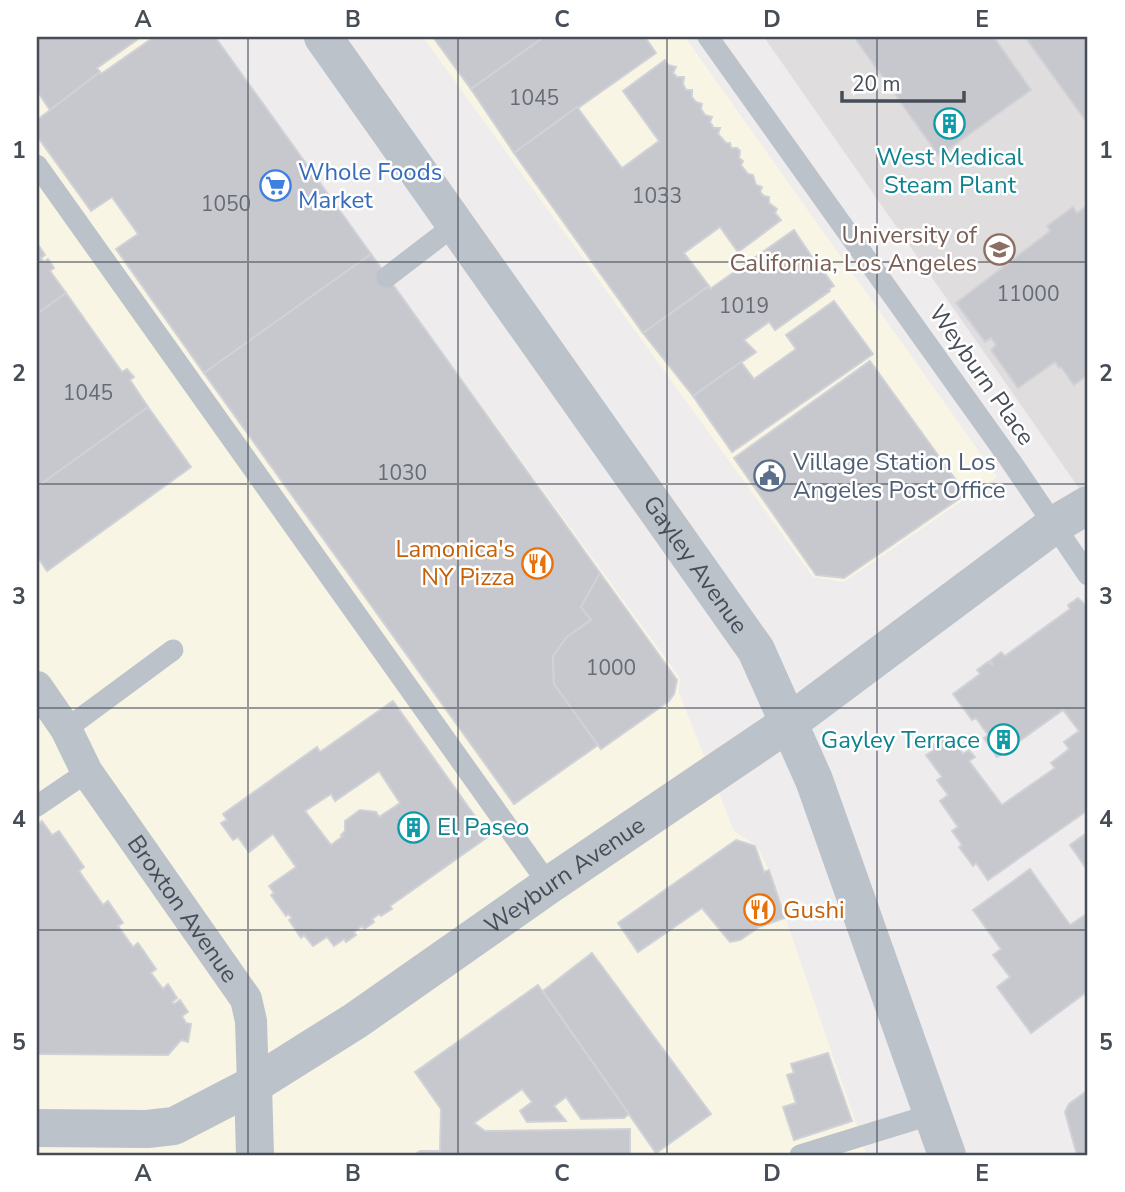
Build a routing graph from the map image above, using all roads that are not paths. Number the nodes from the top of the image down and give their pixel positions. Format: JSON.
{"nodes":[{"id":1,"x":323,"y":37,"type":"edge"},
{"id":2,"x":708,"y":37,"type":"edge"},
{"id":3,"x":37,"y":165,"type":"edge"},
{"id":4,"x":456,"y":224,"type":"junction"},
{"id":5,"x":387,"y":277,"type":"dead end"},
{"id":6,"x":1088,"y":505,"type":"edge"},
{"id":7,"x":1054,"y":525,"type":"junction"},
{"id":8,"x":1088,"y":575,"type":"edge"},
{"id":9,"x":173,"y":650,"type":"dead end"},
{"id":10,"x":37,"y":687,"type":"edge"},
{"id":11,"x":790,"y":722,"type":"junction"},
{"id":12,"x":66,"y":729,"type":"junction"},
{"id":13,"x":87,"y":772,"type":"junction"},
{"id":14,"x":37,"y":806,"type":"edge"},
{"id":15,"x":549,"y":885,"type":"junction"},
{"id":16,"x":253,"y":1084,"type":"junction"},
{"id":17,"x":933,"y":1114,"type":"junction"},
{"id":18,"x":37,"y":1128,"type":"edge"},
{"id":19,"x":255,"y":1155,"type":"edge"},
{"id":20,"x":800,"y":1155,"type":"edge"},
{"id":21,"x":947,"y":1155,"type":"edge"}],
"edges":[{"from":1,"to":4,"type":"street","name":"Gayley Avenue"},
{"from":2,"to":7,"type":"lane","name":"Weyburn Place"},
{"from":3,"to":15,"type":"lane"},
{"from":4,"to":5,"type":"lane"},
{"from":4,"to":11,"type":"street","name":"Gayley Avenue"},
{"from":6,"to":7,"type":"street","name":"Weyburn Avenue"},
{"from":7,"to":8,"type":"lane","name":"Weyburn Place"},
{"from":7,"to":11,"type":"street","name":"Weyburn Avenue"},
{"from":9,"to":12,"type":"lane"},
{"from":10,"to":12,"type":"street","name":"Broxton Avenue"},
{"from":11,"to":15,"type":"street","name":"Weyburn Avenue"},
{"from":11,"to":17,"type":"street","name":"Gayley Avenue"},
{"from":12,"to":13,"type":"street","name":"Broxton Avenue"},
{"from":13,"to":14,"type":"lane"},
{"from":13,"to":16,"type":"street","name":"Broxton Avenue"},
{"from":15,"to":16,"type":"street","name":"Weyburn Avenue"},
{"from":16,"to":18,"type":"street","name":"Weyburn Avenue"},
{"from":16,"to":19,"type":"street","name":"Broxton Avenue"},
{"from":17,"to":20,"type":"lane"},
{"from":17,"to":21,"type":"street","name":"Gayley Avenue"}]}
